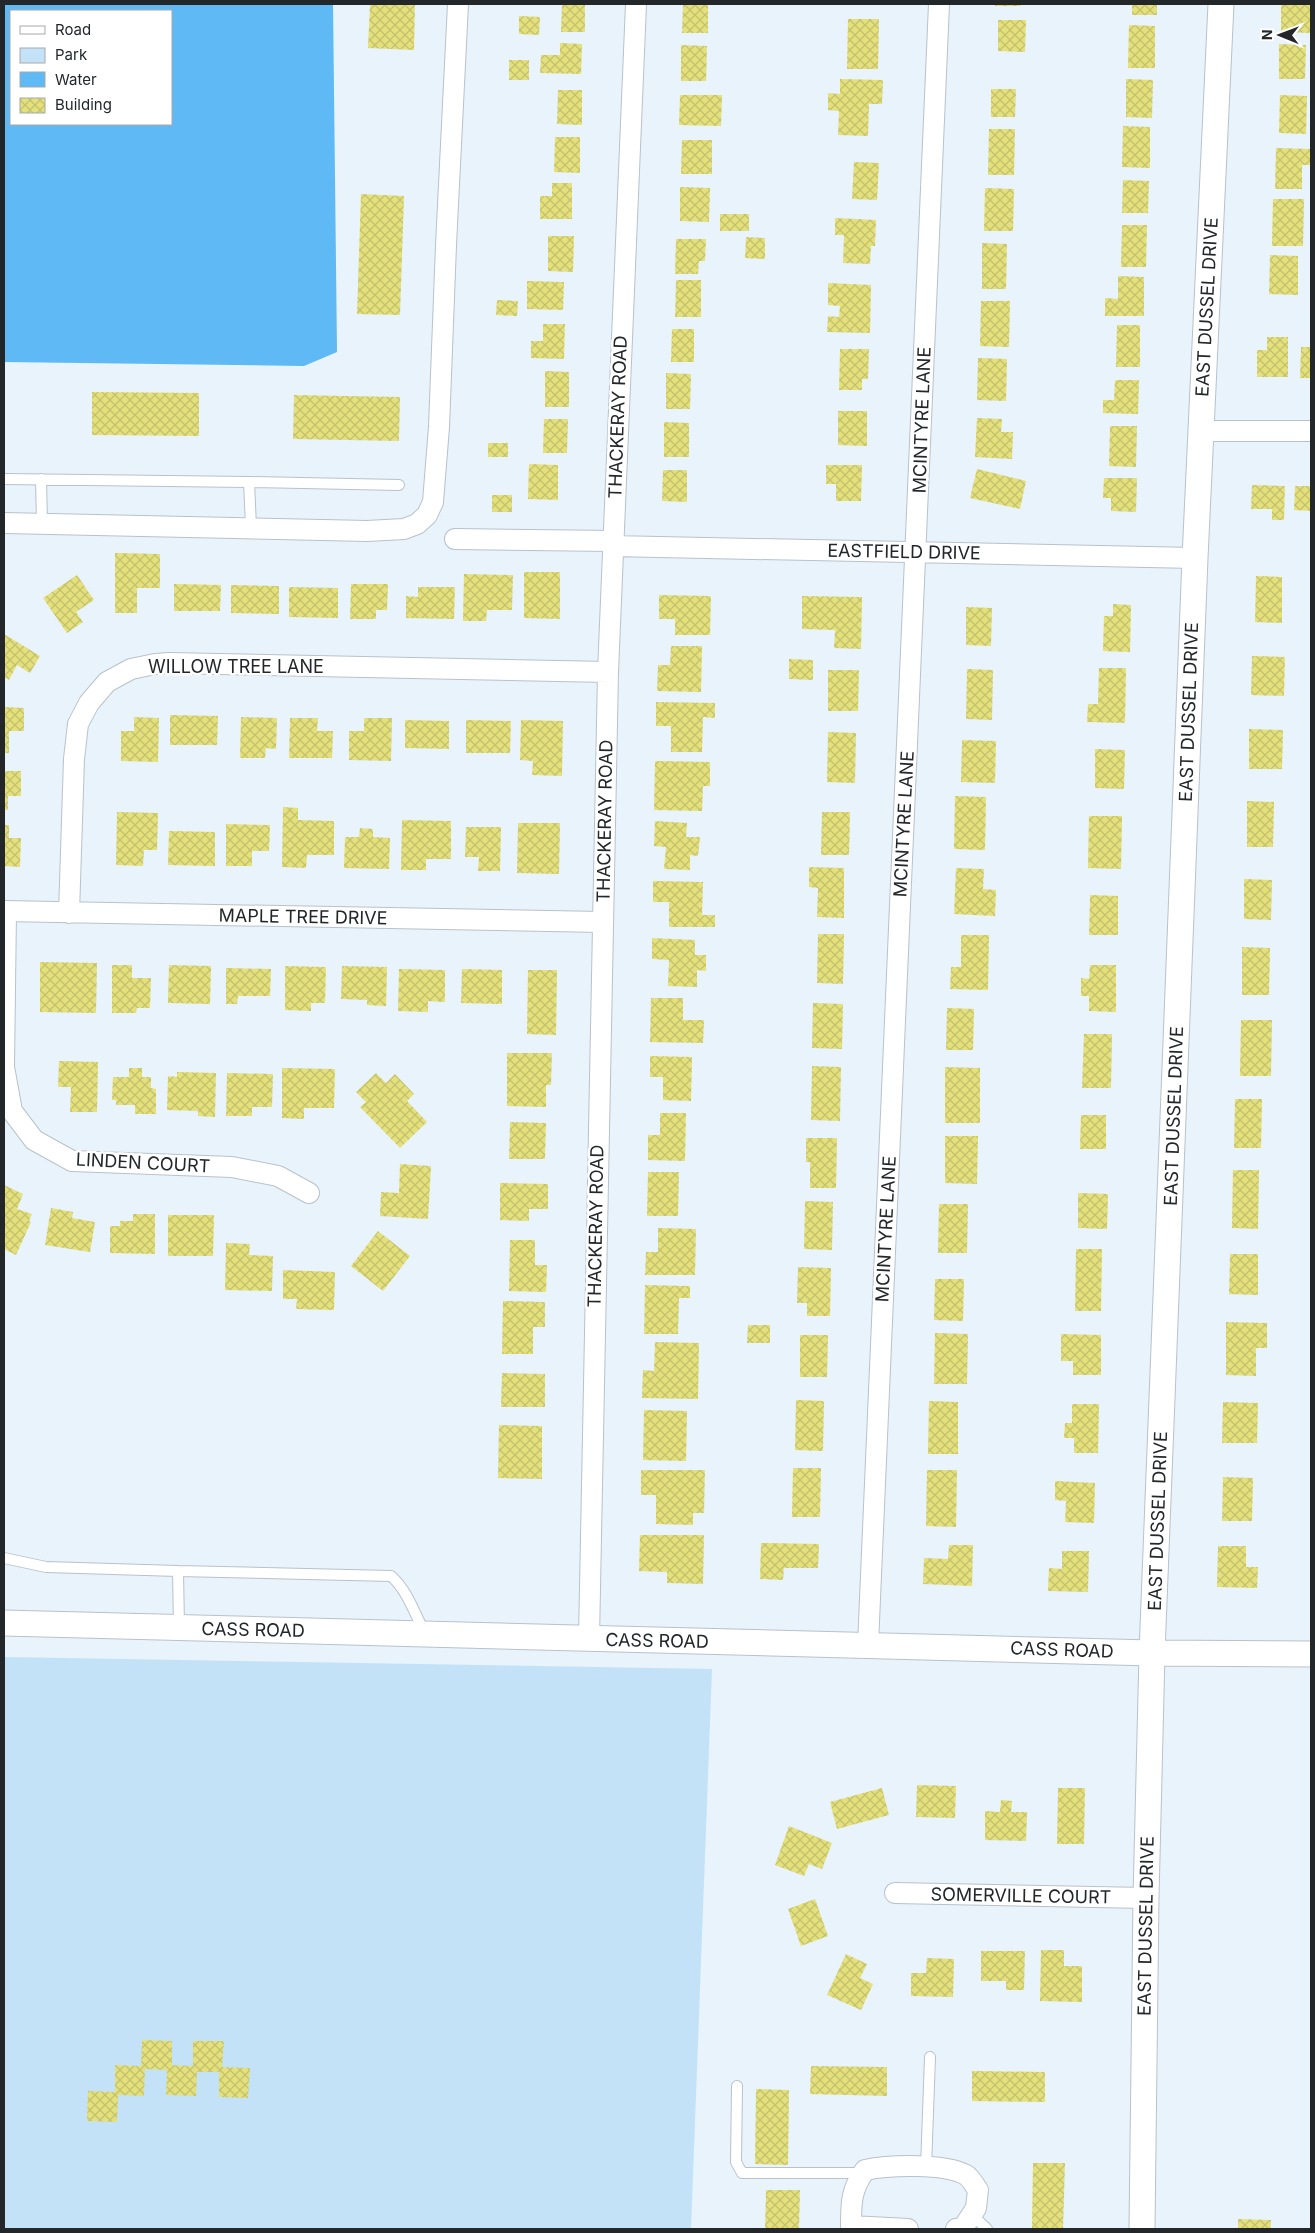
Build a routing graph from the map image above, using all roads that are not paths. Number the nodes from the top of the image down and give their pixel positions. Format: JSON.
{"nodes":[{"id":1,"x":458,"y":4,"type":"edge"},
{"id":2,"x":636,"y":4,"type":"edge"},
{"id":3,"x":939,"y":4,"type":"edge"},
{"id":4,"x":1221,"y":4,"type":"edge"},
{"id":5,"x":1202,"y":431,"type":"junction"},
{"id":6,"x":1311,"y":431,"type":"edge"},
{"id":7,"x":4,"y":479,"type":"edge"},
{"id":8,"x":41,"y":479,"type":"junction"},
{"id":9,"x":249,"y":482,"type":"junction"},
{"id":10,"x":399,"y":485,"type":"dead end"},
{"id":11,"x":4,"y":523,"type":"edge"},
{"id":12,"x":42,"y":523,"type":"junction"},
{"id":13,"x":251,"y":527,"type":"junction"},
{"id":14,"x":455,"y":539,"type":"dead end"},
{"id":15,"x":612,"y":544,"type":"junction"},
{"id":16,"x":916,"y":553,"type":"junction"},
{"id":17,"x":1196,"y":558,"type":"junction"},
{"id":18,"x":608,"y":672,"type":"junction"},
{"id":19,"x":5,"y":911,"type":"edge"},
{"id":20,"x":69,"y":913,"type":"junction"},
{"id":21,"x":603,"y":922,"type":"junction"},
{"id":22,"x":309,"y":1193,"type":"dead end"},
{"id":23,"x":4,"y":1558,"type":"edge"},
{"id":24,"x":178,"y":1571,"type":"junction"},
{"id":25,"x":4,"y":1624,"type":"edge"},
{"id":26,"x":179,"y":1628,"type":"junction"},
{"id":27,"x":425,"y":1633,"type":"junction"},
{"id":28,"x":589,"y":1640,"type":"junction"},
{"id":29,"x":868,"y":1645,"type":"junction"},
{"id":30,"x":1152,"y":1653,"type":"junction"},
{"id":31,"x":1311,"y":1654,"type":"edge"},
{"id":32,"x":895,"y":1893,"type":"dead end"},
{"id":33,"x":1146,"y":1898,"type":"junction"},
{"id":34,"x":930,"y":2057,"type":"dead end"},
{"id":35,"x":737,"y":2086,"type":"dead end"},
{"id":36,"x":926,"y":2168,"type":"junction"},
{"id":37,"x":863,"y":2174,"type":"junction"},
{"id":38,"x":972,"y":2215,"type":"junction"},
{"id":39,"x":850,"y":2228,"type":"edge"},
{"id":40,"x":908,"y":2229,"type":"edge"},
{"id":41,"x":956,"y":2229,"type":"edge"},
{"id":42,"x":987,"y":2229,"type":"edge"},
{"id":43,"x":1142,"y":2229,"type":"edge"}],
"edges":[{"from":1,"to":13,"type":"street"},
{"from":2,"to":15,"type":"street","name":"THACKERAY ROAD"},
{"from":3,"to":16,"type":"street","name":"MCINTYRE LANE"},
{"from":4,"to":5,"type":"street","name":"EAST DUSSEL DRIVE"},
{"from":5,"to":6,"type":"street"},
{"from":5,"to":17,"type":"street","name":"EAST DUSSEL DRIVE"},
{"from":7,"to":8,"type":"lane"},
{"from":8,"to":9,"type":"lane"},
{"from":8,"to":12,"type":"lane"},
{"from":9,"to":10,"type":"lane"},
{"from":9,"to":13,"type":"lane"},
{"from":11,"to":12,"type":"street"},
{"from":12,"to":13,"type":"street"},
{"from":14,"to":15,"type":"street","name":"EASTFIELD DRIVE"},
{"from":15,"to":16,"type":"street","name":"EASTFIELD DRIVE"},
{"from":15,"to":18,"type":"street","name":"THACKERAY ROAD"},
{"from":16,"to":17,"type":"street","name":"EASTFIELD DRIVE"},
{"from":16,"to":29,"type":"street","name":"MCINTYRE LANE"},
{"from":17,"to":30,"type":"street","name":"EAST DUSSEL DRIVE"},
{"from":18,"to":20,"type":"street","name":"WILLOW TREE LANE"},
{"from":18,"to":21,"type":"street","name":"THACKERAY ROAD"},
{"from":19,"to":20,"type":"street","name":"MAPLE TREE DRIVE"},
{"from":19,"to":22,"type":"street","name":"LINDEN COURT"},
{"from":20,"to":21,"type":"street","name":"MAPLE TREE DRIVE"},
{"from":21,"to":28,"type":"street","name":"THACKERAY ROAD"},
{"from":23,"to":24,"type":"lane"},
{"from":24,"to":26,"type":"lane"},
{"from":24,"to":27,"type":"lane"},
{"from":25,"to":26,"type":"street","name":"CASS ROAD"},
{"from":26,"to":27,"type":"street","name":"CASS ROAD"},
{"from":27,"to":28,"type":"street","name":"CASS ROAD"},
{"from":28,"to":29,"type":"street","name":"CASS ROAD"},
{"from":29,"to":30,"type":"street","name":"CASS ROAD"},
{"from":30,"to":31,"type":"street","name":"CASS ROAD"},
{"from":30,"to":33,"type":"street","name":"EAST DUSSEL DRIVE"},
{"from":32,"to":33,"type":"street","name":"SOMERVILLE COURT"},
{"from":33,"to":43,"type":"street","name":"EAST DUSSEL DRIVE"},
{"from":34,"to":36,"type":"lane"},
{"from":35,"to":37,"type":"lane"},
{"from":36,"to":37,"type":"street"},
{"from":36,"to":38,"type":"street"},
{"from":37,"to":39,"type":"street"},
{"from":38,"to":41,"type":"street"},
{"from":38,"to":42,"type":"lane"},
{"from":39,"to":40,"type":"street"}]}
